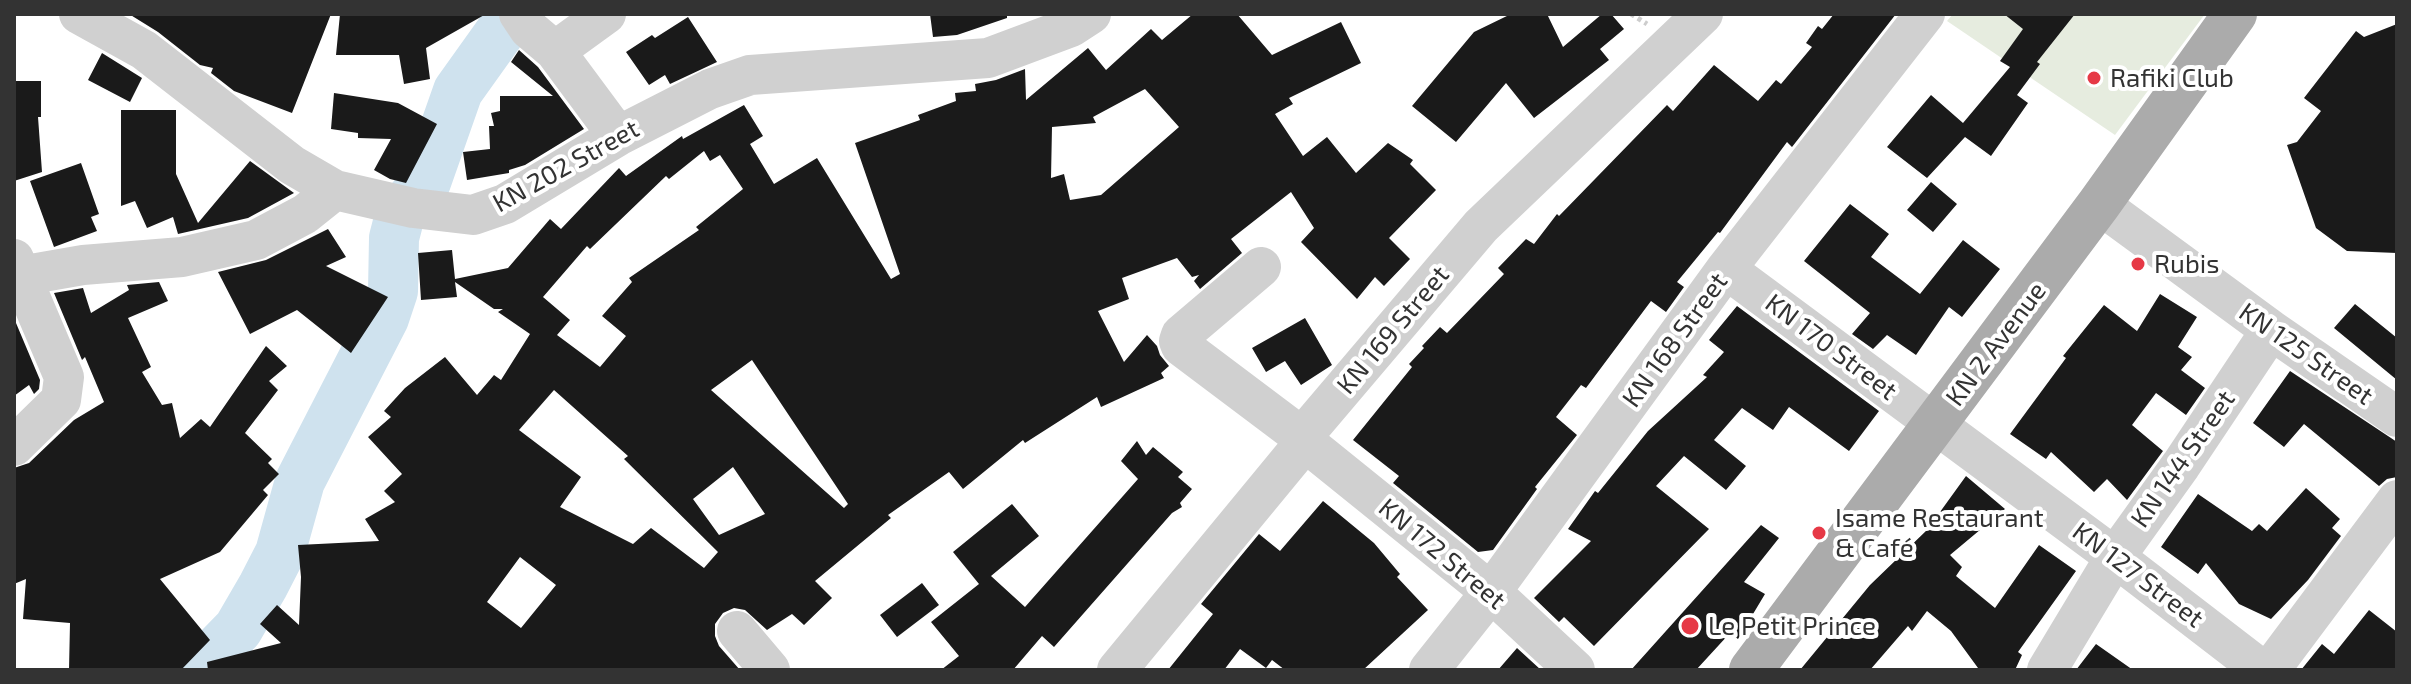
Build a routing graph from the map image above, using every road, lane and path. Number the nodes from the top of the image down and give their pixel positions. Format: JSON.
{"nodes":[{"id":1,"x":79,"y":14,"type":"edge"},
{"id":2,"x":606,"y":14,"type":"edge"},
{"id":3,"x":1091,"y":14,"type":"edge"},
{"id":4,"x":1703,"y":14,"type":"edge"},
{"id":5,"x":1925,"y":14,"type":"edge"},
{"id":6,"x":2235,"y":14,"type":"edge"},
{"id":7,"x":534,"y":31,"type":"edge"},
{"id":8,"x":618,"y":136,"type":"junction"},
{"id":9,"x":335,"y":190,"type":"junction"},
{"id":10,"x":2099,"y":204,"type":"junction"},
{"id":11,"x":1261,"y":267,"type":"dead end"},
{"id":12,"x":1726,"y":269,"type":"junction"},
{"id":13,"x":19,"y":280,"type":"edge"},
{"id":14,"x":2271,"y":330,"type":"junction"},
{"id":15,"x":2397,"y":417,"type":"edge"},
{"id":16,"x":1935,"y":425,"type":"junction"},
{"id":17,"x":1304,"y":439,"type":"junction"},
{"id":18,"x":14,"y":446,"type":"edge"},
{"id":19,"x":2397,"y":500,"type":"edge"},
{"id":20,"x":2115,"y":557,"type":"junction"},
{"id":21,"x":1491,"y":592,"type":"junction"},
{"id":22,"x":737,"y":631,"type":"dead end"},
{"id":23,"x":1114,"y":667,"type":"edge"},
{"id":24,"x":770,"y":670,"type":"edge"},
{"id":25,"x":1429,"y":670,"type":"edge"},
{"id":26,"x":1575,"y":670,"type":"edge"},
{"id":27,"x":1751,"y":670,"type":"edge"},
{"id":28,"x":2047,"y":670,"type":"edge"},
{"id":29,"x":2262,"y":670,"type":"edge"},
{"id":30,"x":2270,"y":670,"type":"edge"}],
"edges":[{"from":1,"to":9,"type":"street","name":"KN 202 Street"},
{"from":2,"to":7,"type":"street"},
{"from":3,"to":8,"type":"street","name":"KN 202 Street"},
{"from":4,"to":17,"type":"street","name":"KN 169 Street"},
{"from":5,"to":12,"type":"street","name":"KN 168 Street"},
{"from":6,"to":10,"type":"main road","name":"KN 2 Avenue"},
{"from":7,"to":8,"type":"street"},
{"from":8,"to":9,"type":"street","name":"KN 202 Street"},
{"from":9,"to":13,"type":"street"},
{"from":10,"to":14,"type":"street","name":"KN 125 Street"},
{"from":10,"to":16,"type":"main road","name":"KN 2 Avenue"},
{"from":11,"to":17,"type":"street","name":"KN 172 Street"},
{"from":12,"to":16,"type":"street","name":"KN 170 Street"},
{"from":12,"to":21,"type":"street","name":"KN 168 Street"},
{"from":13,"to":18,"type":"street"},
{"from":14,"to":15,"type":"street","name":"KN 125 Street"},
{"from":14,"to":20,"type":"street","name":"KN 144 Street"},
{"from":16,"to":20,"type":"street","name":"KN 127 Street"},
{"from":16,"to":27,"type":"main road","name":"KN 2 Avenue"},
{"from":17,"to":21,"type":"street","name":"KN 172 Street"},
{"from":17,"to":23,"type":"street","name":"KN 169 Street"},
{"from":19,"to":30,"type":"street"},
{"from":20,"to":28,"type":"street","name":"KN 144 Street"},
{"from":20,"to":29,"type":"street","name":"KN 127 Street"},
{"from":21,"to":25,"type":"street","name":"KN 168 Street"},
{"from":21,"to":26,"type":"street","name":"KN 172 Street"},
{"from":22,"to":24,"type":"street"}]}
